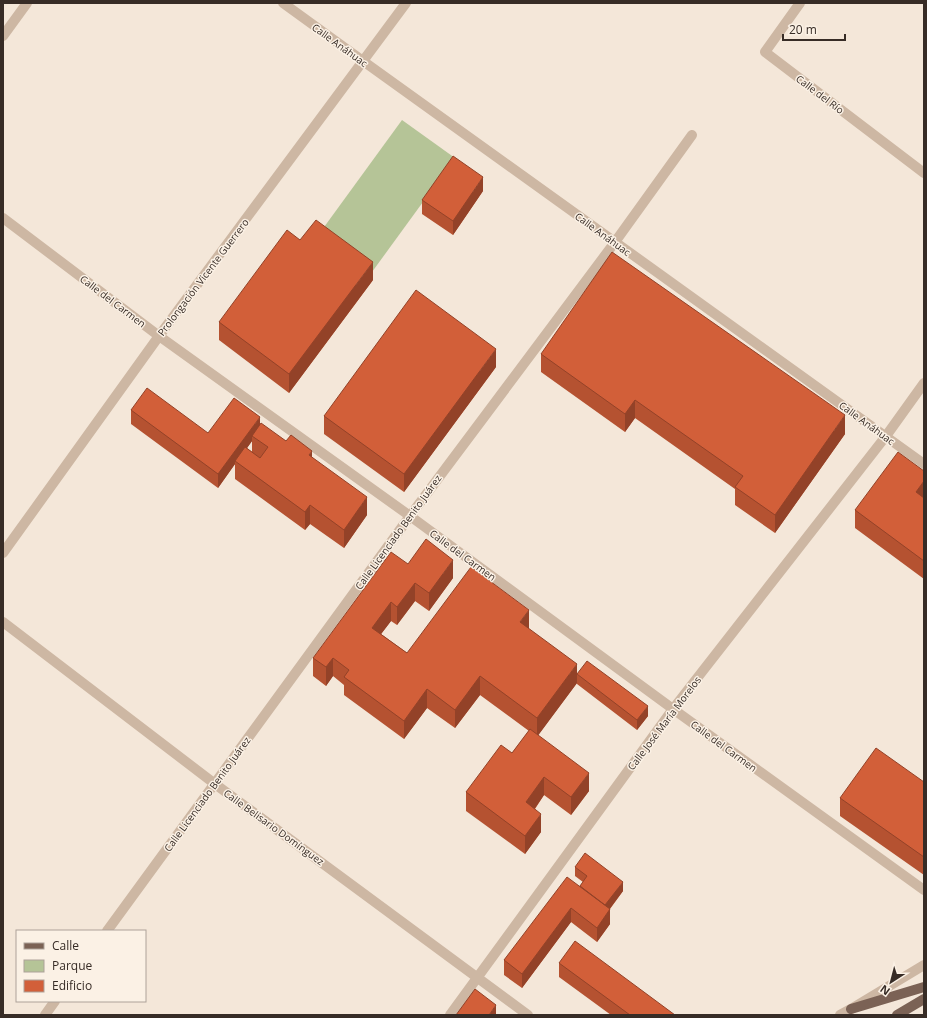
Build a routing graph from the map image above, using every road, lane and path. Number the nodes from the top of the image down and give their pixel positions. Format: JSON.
{"nodes":[{"id":1,"x":28,"y":3,"type":"edge"},
{"id":2,"x":283,"y":3,"type":"edge"},
{"id":3,"x":406,"y":3,"type":"edge"},
{"id":4,"x":800,"y":3,"type":"edge"},
{"id":5,"x":3,"y":36,"type":"edge"},
{"id":6,"x":363,"y":62,"type":"junction"},
{"id":7,"x":692,"y":135,"type":"dead end"},
{"id":8,"x":923,"y":171,"type":"edge"},
{"id":9,"x":3,"y":218,"type":"edge"},
{"id":10,"x":615,"y":242,"type":"junction"},
{"id":11,"x":159,"y":336,"type":"junction"},
{"id":12,"x":924,"y":383,"type":"edge"},
{"id":13,"x":886,"y":436,"type":"junction"},
{"id":14,"x":924,"y":464,"type":"edge"},
{"id":15,"x":410,"y":516,"type":"junction"},
{"id":16,"x":3,"y":553,"type":"edge"},
{"id":17,"x":3,"y":622,"type":"edge"},
{"id":18,"x":673,"y":709,"type":"junction"},
{"id":19,"x":215,"y":784,"type":"junction"},
{"id":20,"x":924,"y":890,"type":"edge"},
{"id":21,"x":108,"y":930,"type":"edge"},
{"id":22,"x":924,"y":964,"type":"edge"},
{"id":23,"x":477,"y":977,"type":"junction"},
{"id":24,"x":924,"y":986,"type":"edge"},
{"id":25,"x":924,"y":999,"type":"edge"},
{"id":26,"x":54,"y":1002,"type":"edge"},
{"id":27,"x":851,"y":1009,"type":"junction"},
{"id":28,"x":45,"y":1015,"type":"edge"},
{"id":29,"x":450,"y":1015,"type":"edge"},
{"id":30,"x":528,"y":1015,"type":"edge"},
{"id":31,"x":840,"y":1015,"type":"edge"},
{"id":32,"x":897,"y":1015,"type":"edge"}],
"edges":[{"from":1,"to":5,"type":"street"},
{"from":2,"to":6,"type":"street","name":"Calle Anáhuac"},
{"from":3,"to":6,"type":"street","name":"Prolongación Vicente Guerrero"},
{"from":4,"to":8,"type":"street","name":"Calle del Río"},
{"from":6,"to":10,"type":"street","name":"Calle Anáhuac"},
{"from":6,"to":11,"type":"street","name":"Prolongación Vicente Guerrero"},
{"from":7,"to":10,"type":"street","name":"Calle Licenciado Benito Juárez"},
{"from":9,"to":11,"type":"street","name":"Calle del Carmen"},
{"from":10,"to":13,"type":"street","name":"Calle Anáhuac"},
{"from":10,"to":15,"type":"street","name":"Calle Licenciado Benito Juárez"},
{"from":11,"to":15,"type":"street","name":"Calle del Carmen"},
{"from":11,"to":16,"type":"street","name":"Prolongación Vicente Guerrero"},
{"from":12,"to":13,"type":"street","name":"Calle José María Morelos"},
{"from":13,"to":14,"type":"street","name":"Calle Anáhuac"},
{"from":13,"to":18,"type":"street","name":"Calle José María Morelos"},
{"from":15,"to":18,"type":"street","name":"Calle del Carmen"},
{"from":15,"to":19,"type":"street","name":"Calle Licenciado Benito Juárez"},
{"from":17,"to":19,"type":"street","name":"Calle Belisario Domínguez"},
{"from":18,"to":20,"type":"street","name":"Calle del Carmen"},
{"from":18,"to":23,"type":"street","name":"Calle José María Morelos"},
{"from":19,"to":21,"type":"street","name":"Calle Licenciado Benito Juárez"},
{"from":19,"to":23,"type":"street","name":"Calle Belisario Domínguez"},
{"from":22,"to":27,"type":"street"},
{"from":23,"to":29,"type":"street","name":"Calle José María Morelos"},
{"from":23,"to":30,"type":"street","name":"Calle Belisario Domínguez"},
{"from":24,"to":27,"type":"main road"},
{"from":25,"to":32,"type":"main road"},
{"from":26,"to":28,"type":"street"},
{"from":27,"to":31,"type":"street"}]}
